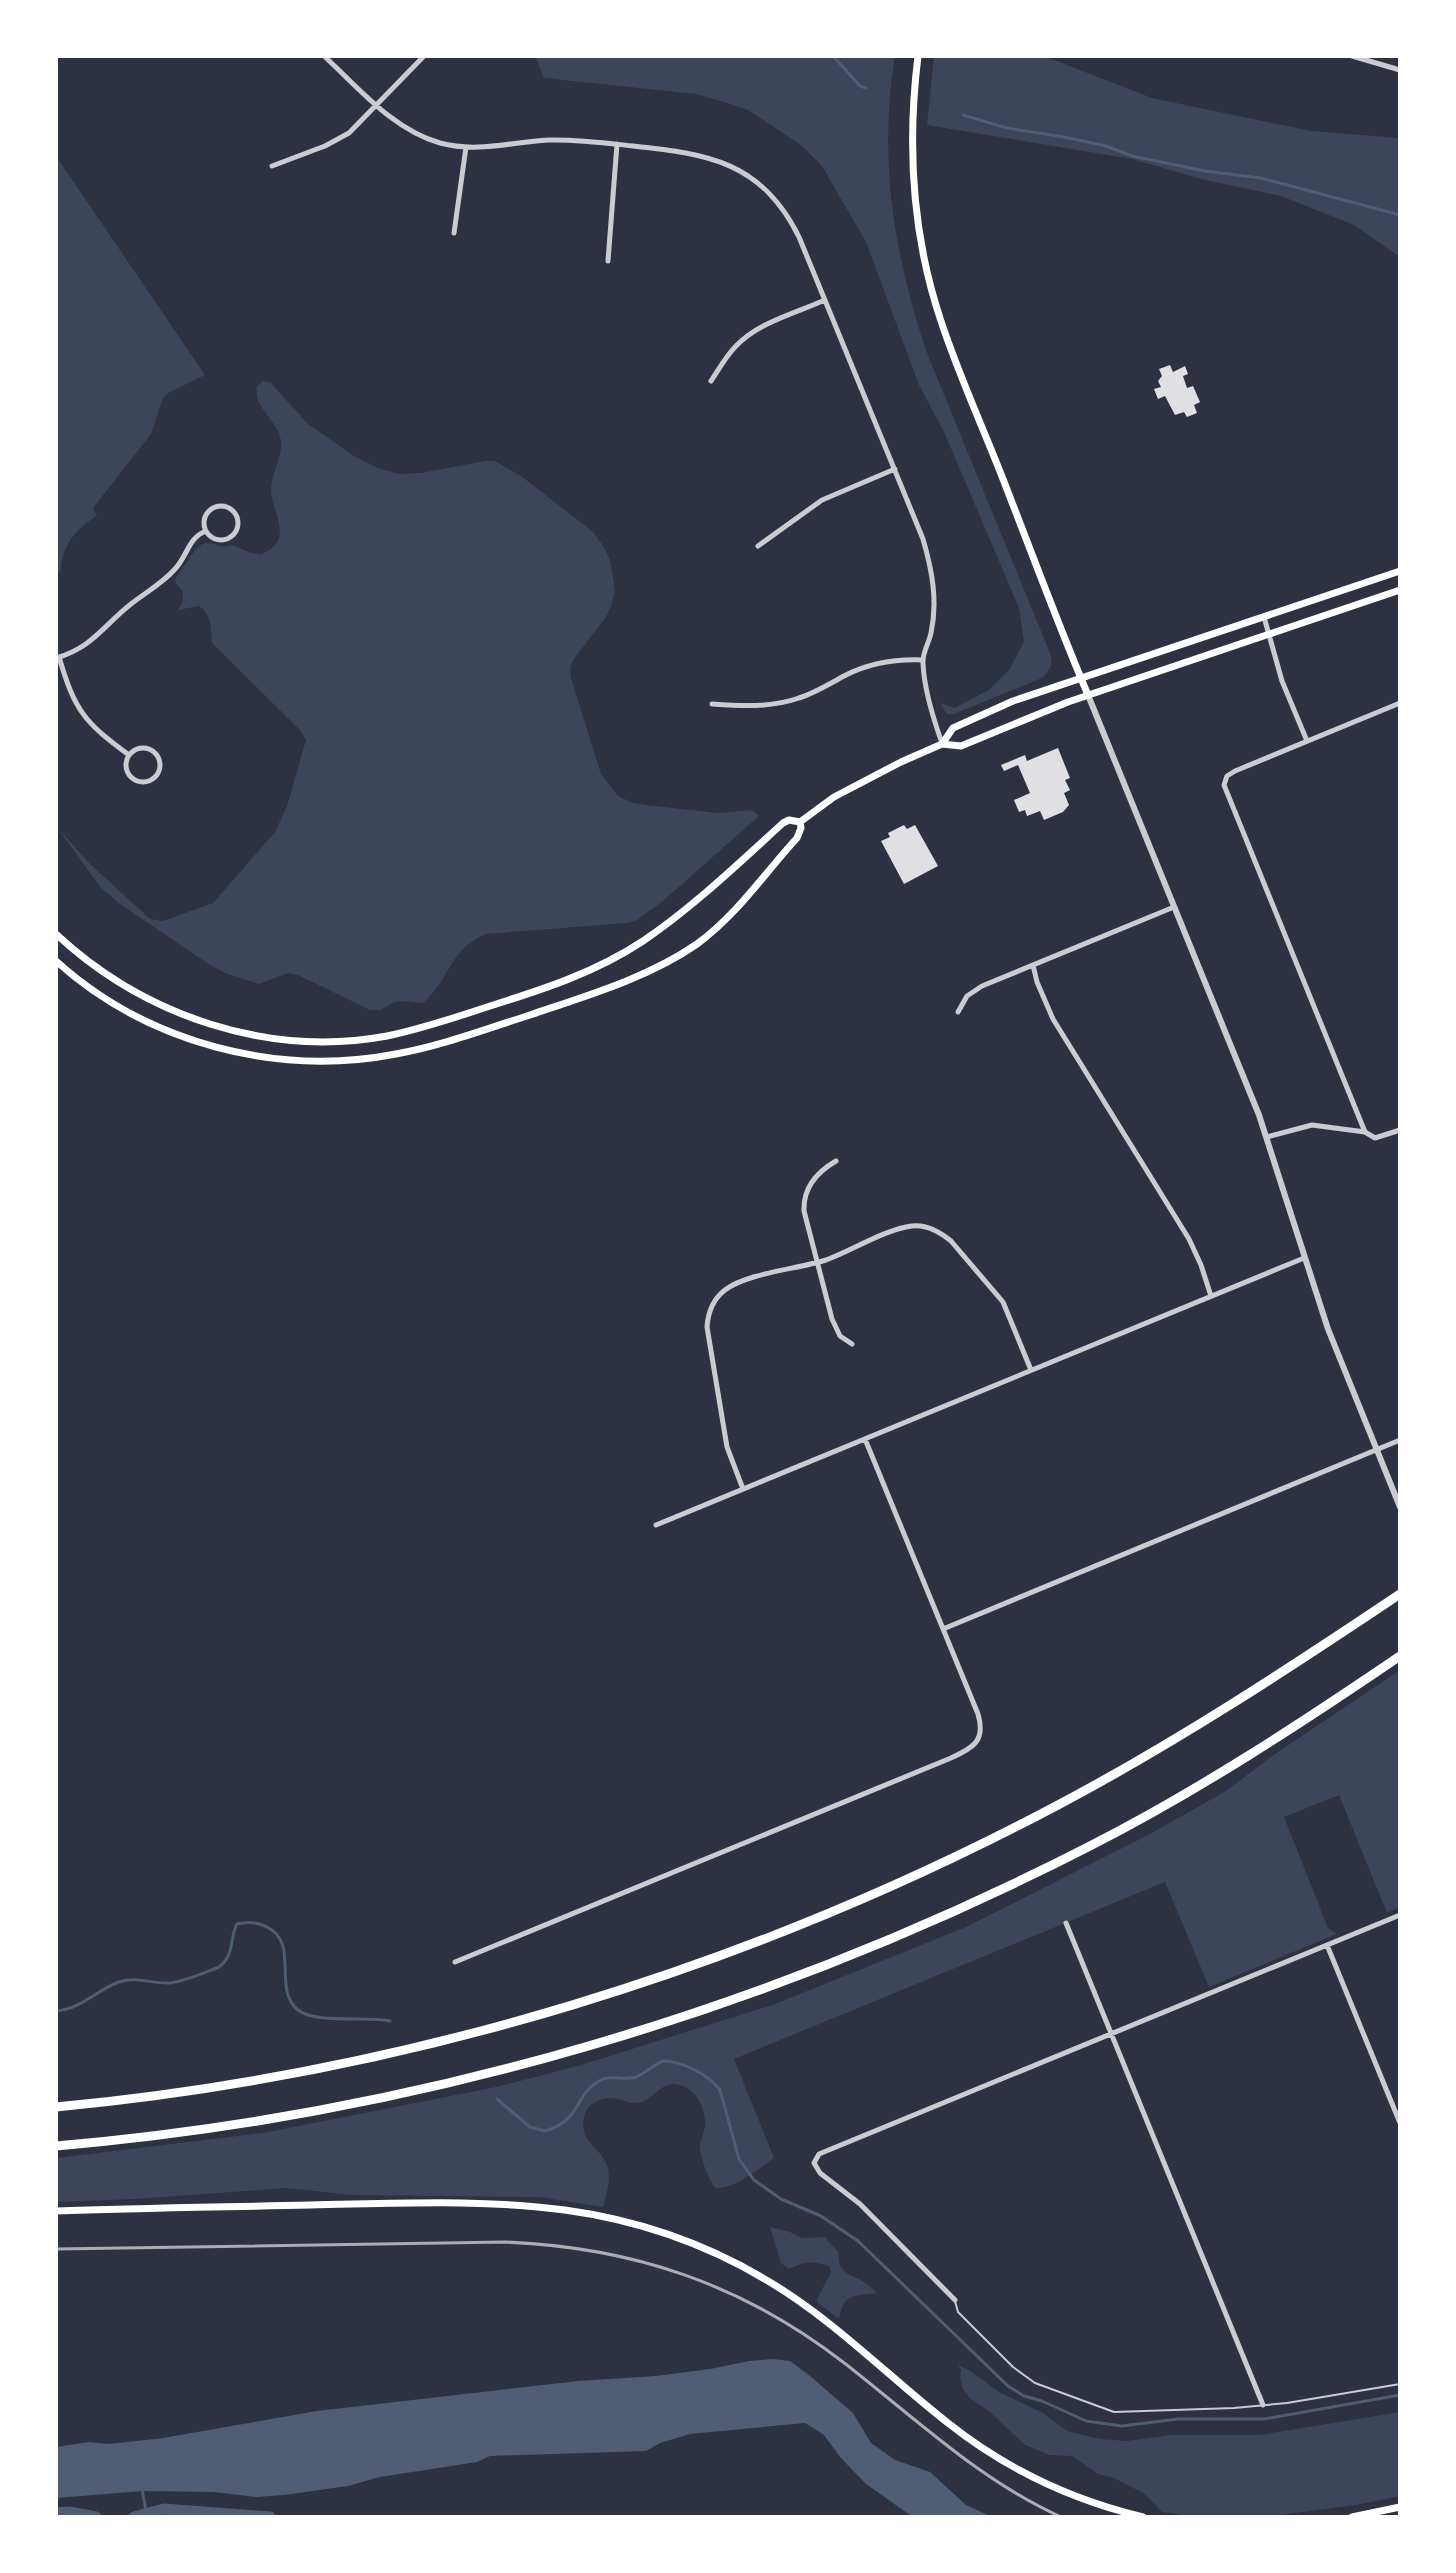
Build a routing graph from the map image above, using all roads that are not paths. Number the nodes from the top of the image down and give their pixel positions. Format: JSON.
{"nodes":[{"id":1,"x":324,"y":56,"type":"edge"},
{"id":2,"x":424,"y":56,"type":"edge"},
{"id":3,"x":918,"y":56,"type":"edge"},
{"id":4,"x":1352,"y":56,"type":"edge"},
{"id":5,"x":1400,"y":70,"type":"edge"},
{"id":6,"x":378,"y":105,"type":"junction"},
{"id":7,"x":617,"y":144,"type":"junction"},
{"id":8,"x":466,"y":147,"type":"junction"},
{"id":9,"x":272,"y":166,"type":"dead end"},
{"id":10,"x":454,"y":233,"type":"dead end"},
{"id":11,"x":608,"y":261,"type":"dead end"},
{"id":12,"x":825,"y":300,"type":"junction"},
{"id":13,"x":711,"y":381,"type":"dead end"},
{"id":14,"x":895,"y":469,"type":"junction"},
{"id":15,"x":206,"y":531,"type":"junction"},
{"id":16,"x":758,"y":546,"type":"dead end"},
{"id":17,"x":1400,"y":571,"type":"edge"},
{"id":18,"x":1400,"y":590,"type":"edge"},
{"id":19,"x":1264,"y":617,"type":"junction"},
{"id":20,"x":1268,"y":634,"type":"junction"},
{"id":21,"x":58,"y":657,"type":"edge"},
{"id":22,"x":922,"y":660,"type":"junction"},
{"id":23,"x":1081,"y":678,"type":"junction"},
{"id":24,"x":1088,"y":695,"type":"junction"},
{"id":25,"x":1400,"y":703,"type":"edge"},
{"id":26,"x":712,"y":704,"type":"dead end"},
{"id":27,"x":1307,"y":741,"type":"junction"},
{"id":28,"x":942,"y":744,"type":"junction"},
{"id":29,"x":129,"y":755,"type":"junction"},
{"id":30,"x":800,"y":822,"type":"junction"},
{"id":31,"x":1174,"y":907,"type":"junction"},
{"id":32,"x":56,"y":934,"type":"edge"},
{"id":33,"x":56,"y":961,"type":"edge"},
{"id":34,"x":1033,"y":965,"type":"junction"},
{"id":35,"x":958,"y":1012,"type":"dead end"},
{"id":36,"x":1400,"y":1130,"type":"edge"},
{"id":37,"x":1365,"y":1132,"type":"junction"},
{"id":38,"x":1267,"y":1137,"type":"junction"},
{"id":39,"x":836,"y":1161,"type":"dead end"},
{"id":40,"x":1304,"y":1258,"type":"junction"},
{"id":41,"x":817,"y":1263,"type":"junction"},
{"id":42,"x":1211,"y":1296,"type":"junction"},
{"id":43,"x":852,"y":1344,"type":"dead end"},
{"id":44,"x":1031,"y":1370,"type":"junction"},
{"id":45,"x":865,"y":1439,"type":"junction"},
{"id":46,"x":1400,"y":1440,"type":"edge"},
{"id":47,"x":1377,"y":1450,"type":"junction"},
{"id":48,"x":743,"y":1489,"type":"junction"},
{"id":49,"x":1400,"y":1507,"type":"edge"},
{"id":50,"x":656,"y":1525,"type":"dead end"},
{"id":51,"x":1398,"y":1595,"type":"edge"},
{"id":52,"x":943,"y":1629,"type":"junction"},
{"id":53,"x":1400,"y":1656,"type":"edge"},
{"id":54,"x":1400,"y":1915,"type":"edge"},
{"id":55,"x":1066,"y":1923,"type":"dead end"},
{"id":56,"x":1327,"y":1945,"type":"junction"},
{"id":57,"x":455,"y":1962,"type":"dead end"},
{"id":58,"x":1112,"y":2034,"type":"junction"},
{"id":59,"x":56,"y":2107,"type":"edge"},
{"id":60,"x":1400,"y":2123,"type":"edge"},
{"id":61,"x":56,"y":2146,"type":"edge"},
{"id":62,"x":56,"y":2211,"type":"edge"},
{"id":63,"x":955,"y":2300,"type":"joint"},
{"id":64,"x":1400,"y":2384,"type":"edge"},
{"id":65,"x":1263,"y":2405,"type":"junction"},
{"id":66,"x":1400,"y":2507,"type":"edge"},
{"id":67,"x":1143,"y":2517,"type":"edge"},
{"id":68,"x":1352,"y":2517,"type":"edge"}],
"edges":[{"from":1,"to":6,"type":"street"},
{"from":2,"to":6,"type":"street"},
{"from":3,"to":23,"type":"main road"},
{"from":4,"to":5,"type":"street"},
{"from":6,"to":8,"type":"street"},
{"from":6,"to":9,"type":"street"},
{"from":7,"to":8,"type":"street"},
{"from":7,"to":11,"type":"street"},
{"from":7,"to":12,"type":"street"},
{"from":8,"to":10,"type":"street"},
{"from":12,"to":13,"type":"street"},
{"from":12,"to":14,"type":"street"},
{"from":14,"to":16,"type":"street"},
{"from":14,"to":22,"type":"street"},
{"from":15,"to":15,"type":"street"},
{"from":15,"to":21,"type":"street"},
{"from":17,"to":19,"type":"main road"},
{"from":18,"to":20,"type":"main road"},
{"from":19,"to":20,"type":"street"},
{"from":19,"to":23,"type":"main road"},
{"from":20,"to":24,"type":"main road"},
{"from":20,"to":27,"type":"street"},
{"from":21,"to":29,"type":"street"},
{"from":22,"to":26,"type":"street"},
{"from":22,"to":28,"type":"street"},
{"from":23,"to":24,"type":"main road"},
{"from":23,"to":28,"type":"main road"},
{"from":24,"to":28,"type":"main road"},
{"from":24,"to":31,"type":"street"},
{"from":25,"to":27,"type":"street"},
{"from":27,"to":37,"type":"street"},
{"from":28,"to":30,"type":"main road"},
{"from":29,"to":29,"type":"street"},
{"from":30,"to":32,"type":"main road"},
{"from":30,"to":33,"type":"main road"},
{"from":31,"to":34,"type":"street"},
{"from":31,"to":38,"type":"street"},
{"from":34,"to":35,"type":"street"},
{"from":34,"to":42,"type":"street"},
{"from":36,"to":37,"type":"street"},
{"from":37,"to":38,"type":"street"},
{"from":38,"to":40,"type":"street"},
{"from":39,"to":41,"type":"street"},
{"from":40,"to":42,"type":"street"},
{"from":40,"to":47,"type":"street"},
{"from":41,"to":43,"type":"street"},
{"from":41,"to":44,"type":"street"},
{"from":41,"to":48,"type":"street"},
{"from":42,"to":44,"type":"street"},
{"from":44,"to":45,"type":"street"},
{"from":45,"to":48,"type":"street"},
{"from":45,"to":52,"type":"street"},
{"from":46,"to":47,"type":"street"},
{"from":47,"to":49,"type":"street"},
{"from":47,"to":52,"type":"street"},
{"from":48,"to":50,"type":"street"},
{"from":51,"to":59,"type":"highway"},
{"from":52,"to":57,"type":"street"},
{"from":53,"to":61,"type":"highway"},
{"from":54,"to":56,"type":"street"},
{"from":55,"to":58,"type":"street"},
{"from":56,"to":58,"type":"street"},
{"from":56,"to":60,"type":"street"},
{"from":58,"to":63,"type":"street"},
{"from":58,"to":65,"type":"street"},
{"from":62,"to":67,"type":"main road"},
{"from":63,"to":65,"type":"lane"},
{"from":64,"to":65,"type":"lane"},
{"from":66,"to":68,"type":"main road"}]}
